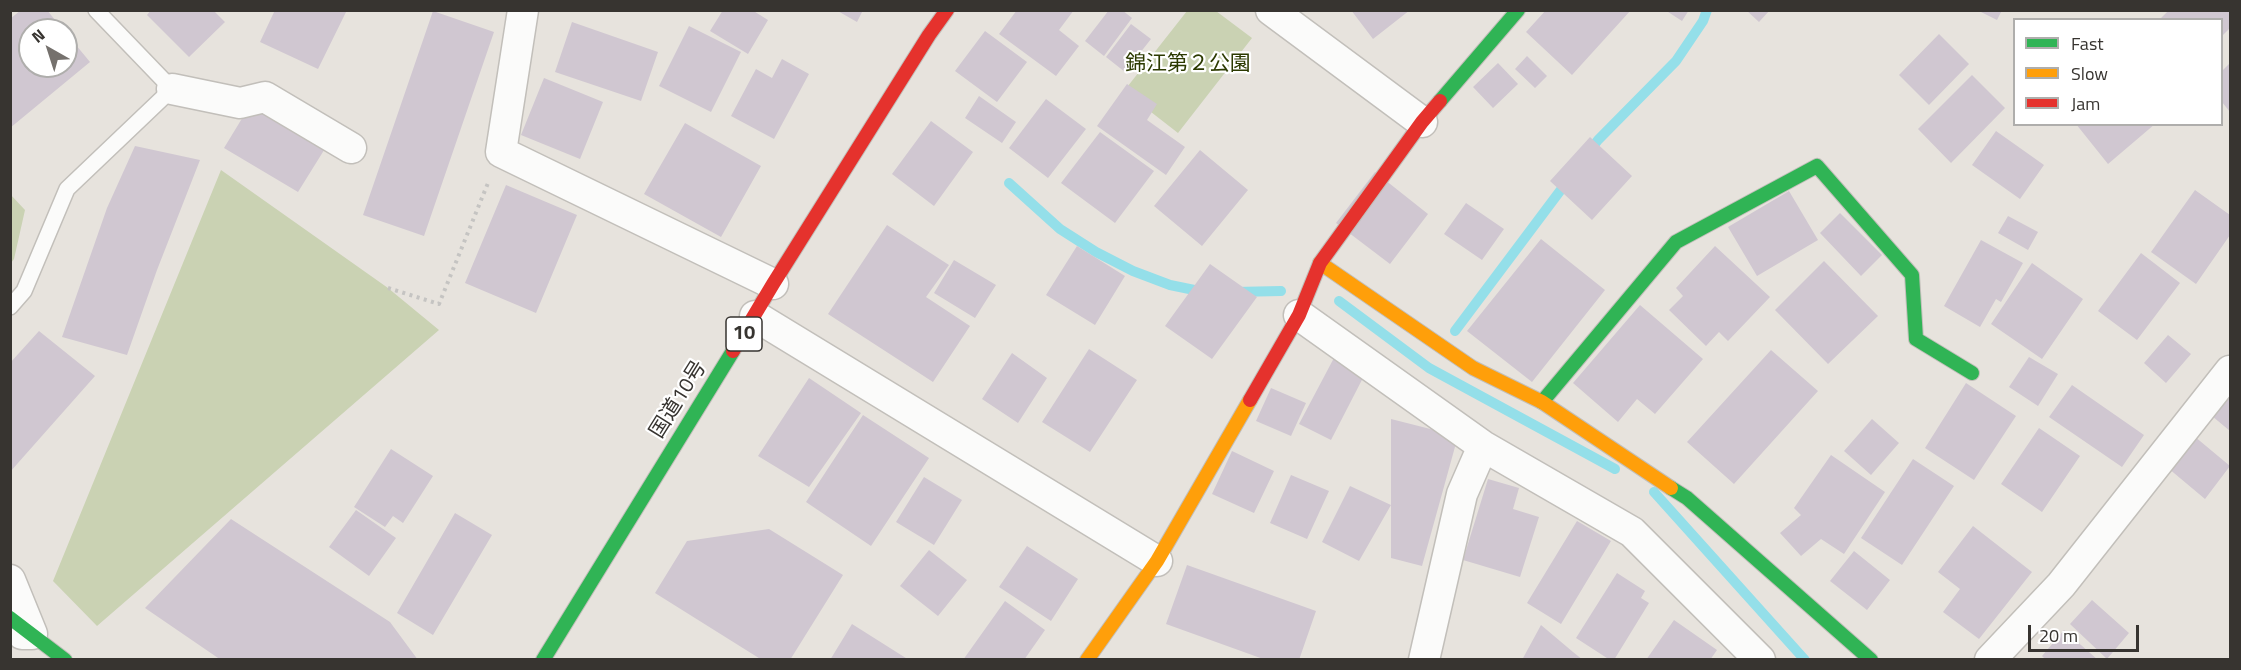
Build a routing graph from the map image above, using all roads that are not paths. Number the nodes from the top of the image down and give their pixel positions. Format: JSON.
{"nodes":[{"id":1,"x":96,"y":10,"type":"edge"},
{"id":2,"x":523,"y":10,"type":"edge"},
{"id":3,"x":946,"y":10,"type":"edge"},
{"id":4,"x":1271,"y":10,"type":"edge"},
{"id":5,"x":1518,"y":10,"type":"edge"},
{"id":6,"x":172,"y":89,"type":"junction"},
{"id":7,"x":1422,"y":122,"type":"junction"},
{"id":8,"x":351,"y":147,"type":"dead end"},
{"id":9,"x":1320,"y":263,"type":"junction"},
{"id":10,"x":772,"y":284,"type":"junction"},
{"id":11,"x":10,"y":307,"type":"edge"},
{"id":12,"x":1299,"y":315,"type":"junction"},
{"id":13,"x":755,"y":316,"type":"junction"},
{"id":14,"x":2230,"y":371,"type":"edge"},
{"id":15,"x":1972,"y":372,"type":"dead end"},
{"id":16,"x":1542,"y":402,"type":"junction"},
{"id":17,"x":1484,"y":446,"type":"junction"},
{"id":18,"x":1156,"y":561,"type":"junction"},
{"id":19,"x":10,"y":580,"type":"edge"},
{"id":20,"x":18,"y":628,"type":"edge"},
{"id":21,"x":65,"y":660,"type":"edge"},
{"id":22,"x":543,"y":660,"type":"edge"},
{"id":23,"x":1087,"y":660,"type":"edge"},
{"id":24,"x":1424,"y":660,"type":"edge"},
{"id":25,"x":1760,"y":660,"type":"edge"},
{"id":26,"x":1871,"y":660,"type":"edge"},
{"id":27,"x":1990,"y":660,"type":"edge"}],
"edges":[{"from":1,"to":6,"type":"lane"},
{"from":2,"to":10,"type":"street"},
{"from":3,"to":10,"type":"main road","name":"国道10号","number":"10"},
{"from":4,"to":7,"type":"street"},
{"from":5,"to":7,"type":"main road"},
{"from":6,"to":8,"type":"street"},
{"from":6,"to":11,"type":"lane"},
{"from":7,"to":9,"type":"main road"},
{"from":9,"to":12,"type":"main road"},
{"from":9,"to":16,"type":"main road"},
{"from":10,"to":13,"type":"main road","name":"国道10号","number":"10"},
{"from":12,"to":17,"type":"street"},
{"from":12,"to":18,"type":"main road"},
{"from":13,"to":18,"type":"street"},
{"from":13,"to":22,"type":"main road","name":"国道10号","number":"10"},
{"from":14,"to":27,"type":"street"},
{"from":15,"to":16,"type":"main road"},
{"from":16,"to":26,"type":"main road"},
{"from":17,"to":24,"type":"street"},
{"from":17,"to":25,"type":"street"},
{"from":18,"to":23,"type":"main road"},
{"from":19,"to":20,"type":"street"},
{"from":20,"to":21,"type":"main road"}]}
